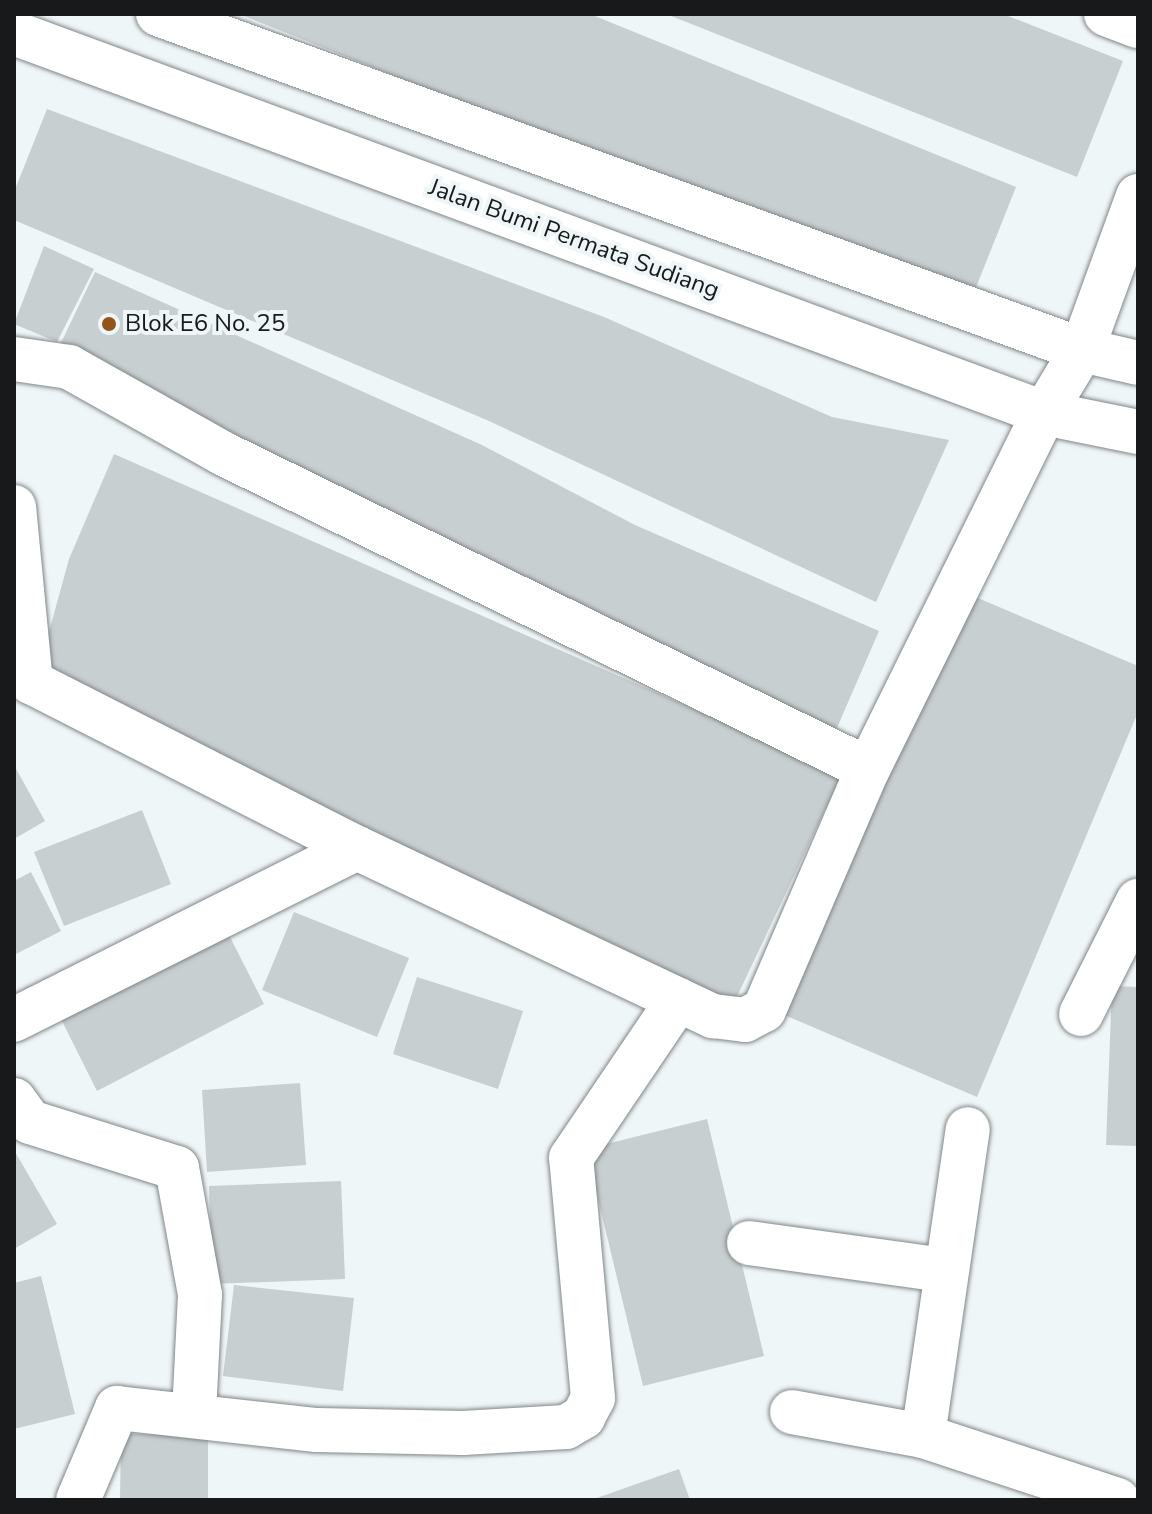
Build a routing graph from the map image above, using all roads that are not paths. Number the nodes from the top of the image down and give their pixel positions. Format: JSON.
{"nodes":[{"id":1,"x":158,"y":14,"type":"edge"},
{"id":2,"x":1106,"y":14,"type":"edge"},
{"id":3,"x":1138,"y":26,"type":"edge"},
{"id":4,"x":14,"y":33,"type":"edge"},
{"id":5,"x":1138,"y":196,"type":"edge"},
{"id":6,"x":1082,"y":350,"type":"junction"},
{"id":7,"x":14,"y":359,"type":"edge"},
{"id":8,"x":1138,"y":363,"type":"edge"},
{"id":9,"x":1044,"y":413,"type":"junction"},
{"id":10,"x":1138,"y":432,"type":"edge"},
{"id":11,"x":14,"y":507,"type":"edge"},
{"id":12,"x":22,"y":686,"type":"edge"},
{"id":13,"x":868,"y":769,"type":"junction"},
{"id":14,"x":357,"y":848,"type":"junction"},
{"id":15,"x":1138,"y":901,"type":"edge"},
{"id":16,"x":678,"y":1000,"type":"junction"},
{"id":17,"x":1081,"y":1014,"type":"dead end"},
{"id":18,"x":14,"y":1020,"type":"edge"},
{"id":19,"x":14,"y":1100,"type":"edge"},
{"id":20,"x":968,"y":1129,"type":"dead end"},
{"id":21,"x":749,"y":1243,"type":"dead end"},
{"id":22,"x":944,"y":1270,"type":"junction"},
{"id":23,"x":792,"y":1412,"type":"dead end"},
{"id":24,"x":194,"y":1415,"type":"junction"},
{"id":25,"x":923,"y":1436,"type":"junction"},
{"id":26,"x":78,"y":1500,"type":"edge"},
{"id":27,"x":1118,"y":1500,"type":"edge"}],
"edges":[{"from":1,"to":6,"type":"street"},
{"from":2,"to":3,"type":"street"},
{"from":4,"to":9,"type":"street","name":"Jalan Bumi Permata Sudiang"},
{"from":5,"to":6,"type":"street"},
{"from":6,"to":8,"type":"street"},
{"from":6,"to":9,"type":"street"},
{"from":7,"to":13,"type":"street"},
{"from":9,"to":10,"type":"street","name":"Jalan Bumi Permata Sudiang"},
{"from":9,"to":13,"type":"street"},
{"from":11,"to":12,"type":"street"},
{"from":12,"to":14,"type":"street"},
{"from":13,"to":16,"type":"street"},
{"from":14,"to":16,"type":"street"},
{"from":14,"to":18,"type":"street"},
{"from":15,"to":17,"type":"street"},
{"from":16,"to":24,"type":"street"},
{"from":19,"to":24,"type":"street"},
{"from":20,"to":22,"type":"street"},
{"from":21,"to":22,"type":"street"},
{"from":22,"to":25,"type":"street"},
{"from":23,"to":25,"type":"street"},
{"from":24,"to":26,"type":"street"},
{"from":25,"to":27,"type":"street"}]}
